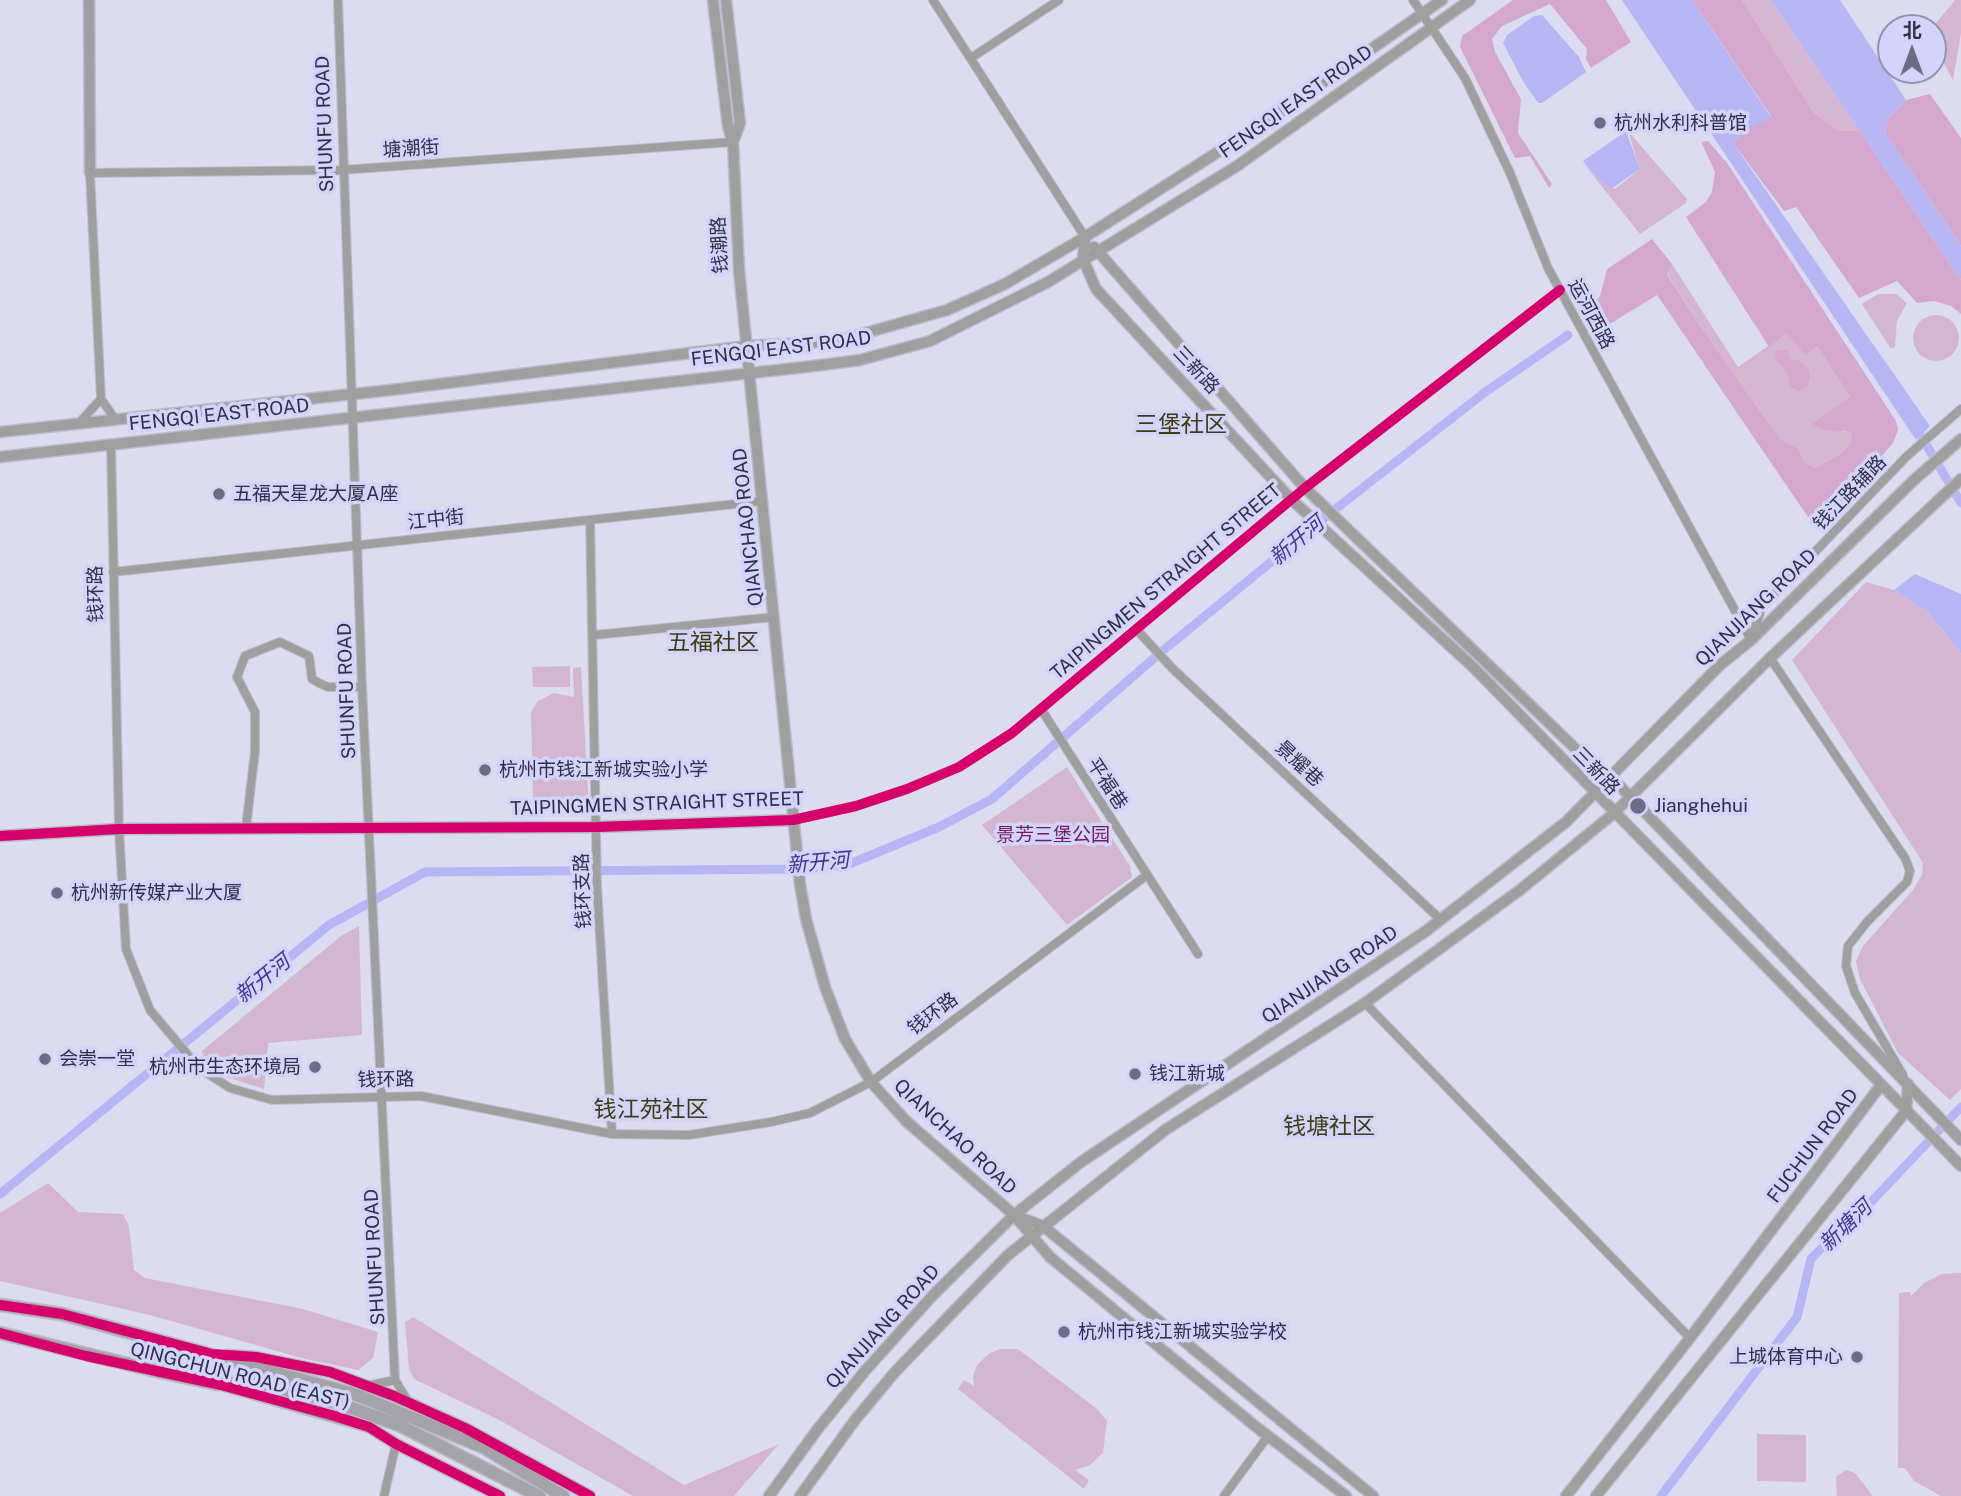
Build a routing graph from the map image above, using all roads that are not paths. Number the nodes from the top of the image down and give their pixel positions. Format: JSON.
{"nodes":[{"id":1,"x":89,"y":0,"type":"edge"},
{"id":2,"x":338,"y":0,"type":"edge"},
{"id":3,"x":713,"y":0,"type":"edge"},
{"id":4,"x":726,"y":0,"type":"edge"},
{"id":5,"x":933,"y":0,"type":"edge"},
{"id":6,"x":1059,"y":0,"type":"edge"},
{"id":7,"x":1413,"y":0,"type":"edge"},
{"id":8,"x":1442,"y":0,"type":"edge"},
{"id":9,"x":1470,"y":0,"type":"edge"},
{"id":10,"x":1422,"y":14,"type":"junction"},
{"id":11,"x":1431,"y":28,"type":"junction"},
{"id":12,"x":971,"y":58,"type":"junction"},
{"id":13,"x":733,"y":142,"type":"junction"},
{"id":14,"x":342,"y":170,"type":"junction"},
{"id":15,"x":90,"y":173,"type":"junction"},
{"id":16,"x":1085,"y":237,"type":"junction"},
{"id":17,"x":1097,"y":251,"type":"junction"},
{"id":18,"x":1083,"y":260,"type":"junction"},
{"id":19,"x":1560,"y":290,"type":"junction"},
{"id":20,"x":747,"y":346,"type":"junction"},
{"id":21,"x":749,"y":372,"type":"junction"},
{"id":22,"x":352,"y":394,"type":"junction"},
{"id":23,"x":101,"y":399,"type":"junction"},
{"id":24,"x":1961,"y":409,"type":"edge"},
{"id":25,"x":115,"y":419,"type":"junction"},
{"id":26,"x":352,"y":419,"type":"junction"},
{"id":27,"x":79,"y":423,"type":"junction"},
{"id":28,"x":0,"y":432,"type":"edge"},
{"id":29,"x":1961,"y":439,"type":"edge"},
{"id":30,"x":111,"y":444,"type":"junction"},
{"id":31,"x":0,"y":457,"type":"edge"},
{"id":32,"x":1961,"y":479,"type":"edge"},
{"id":33,"x":1305,"y":488,"type":"junction"},
{"id":34,"x":1291,"y":499,"type":"junction"},
{"id":35,"x":763,"y":501,"type":"junction"},
{"id":36,"x":590,"y":520,"type":"junction"},
{"id":37,"x":357,"y":544,"type":"junction"},
{"id":38,"x":113,"y":572,"type":"junction"},
{"id":39,"x":774,"y":617,"type":"junction"},
{"id":40,"x":1136,"y":630,"type":"junction"},
{"id":41,"x":595,"y":635,"type":"junction"},
{"id":42,"x":1751,"y":640,"type":"junction"},
{"id":43,"x":1770,"y":658,"type":"junction"},
{"id":44,"x":362,"y":687,"type":"junction"},
{"id":45,"x":1041,"y":709,"type":"junction"},
{"id":46,"x":1609,"y":778,"type":"junction"},
{"id":47,"x":1594,"y":794,"type":"junction"},
{"id":48,"x":1629,"y":798,"type":"junction"},
{"id":49,"x":1613,"y":814,"type":"junction"},
{"id":50,"x":793,"y":820,"type":"junction"},
{"id":51,"x":597,"y":827,"type":"junction"},
{"id":52,"x":246,"y":828,"type":"junction"},
{"id":53,"x":369,"y":828,"type":"junction"},
{"id":54,"x":119,"y":829,"type":"junction"},
{"id":55,"x":0,"y":836,"type":"edge"},
{"id":56,"x":1147,"y":875,"type":"junction"},
{"id":57,"x":1441,"y":920,"type":"junction"},
{"id":58,"x":1198,"y":954,"type":"dead end"},
{"id":59,"x":1365,"y":1003,"type":"junction"},
{"id":60,"x":871,"y":1082,"type":"junction"},
{"id":61,"x":1908,"y":1084,"type":"junction"},
{"id":62,"x":1881,"y":1085,"type":"junction"},
{"id":63,"x":380,"y":1097,"type":"junction"},
{"id":64,"x":1906,"y":1111,"type":"junction"},
{"id":65,"x":612,"y":1134,"type":"junction"},
{"id":66,"x":1961,"y":1140,"type":"edge"},
{"id":67,"x":1961,"y":1166,"type":"edge"},
{"id":68,"x":1014,"y":1215,"type":"junction"},
{"id":69,"x":1043,"y":1226,"type":"junction"},
{"id":70,"x":1031,"y":1236,"type":"junction"},
{"id":71,"x":0,"y":1305,"type":"edge"},
{"id":72,"x":0,"y":1333,"type":"edge"},
{"id":73,"x":1690,"y":1338,"type":"junction"},
{"id":74,"x":212,"y":1354,"type":"junction"},
{"id":75,"x":395,"y":1380,"type":"junction"},
{"id":76,"x":218,"y":1384,"type":"junction"},
{"id":77,"x":367,"y":1386,"type":"junction"},
{"id":78,"x":409,"y":1402,"type":"junction"},
{"id":79,"x":1268,"y":1436,"type":"junction"},
{"id":80,"x":396,"y":1444,"type":"junction"},
{"id":81,"x":384,"y":1496,"type":"edge"},
{"id":82,"x":500,"y":1496,"type":"edge"},
{"id":83,"x":539,"y":1496,"type":"edge"},
{"id":84,"x":564,"y":1496,"type":"edge"},
{"id":85,"x":590,"y":1496,"type":"edge"},
{"id":86,"x":769,"y":1496,"type":"edge"},
{"id":87,"x":800,"y":1496,"type":"edge"},
{"id":88,"x":1224,"y":1496,"type":"edge"},
{"id":89,"x":1346,"y":1496,"type":"edge"},
{"id":90,"x":1373,"y":1496,"type":"edge"},
{"id":91,"x":1566,"y":1496,"type":"edge"},
{"id":92,"x":1597,"y":1496,"type":"edge"}],
"edges":[{"from":1,"to":15,"type":"main road"},
{"from":2,"to":14,"type":"street","name":"SHUNFU ROAD"},
{"from":3,"to":13,"type":"main road"},
{"from":4,"to":13,"type":"main road"},
{"from":5,"to":12,"type":"street"},
{"from":6,"to":12,"type":"street"},
{"from":7,"to":10,"type":"street","name":"运河西路"},
{"from":8,"to":10,"type":"main road","name":"FENGQI EAST ROAD"},
{"from":9,"to":11,"type":"main road","name":"FENGQI EAST ROAD"},
{"from":10,"to":11,"type":"street","name":"运河西路"},
{"from":10,"to":16,"type":"main road","name":"FENGQI EAST ROAD"},
{"from":11,"to":17,"type":"main road","name":"FENGQI EAST ROAD"},
{"from":11,"to":19,"type":"street","name":"运河西路"},
{"from":12,"to":16,"type":"street"},
{"from":13,"to":14,"type":"street","name":"塘潮街"},
{"from":13,"to":20,"type":"main road","name":"钱潮路"},
{"from":14,"to":15,"type":"street","name":"塘潮街"},
{"from":14,"to":22,"type":"street","name":"SHUNFU ROAD"},
{"from":15,"to":23,"type":"street"},
{"from":16,"to":17,"type":"main road","name":"三新路"},
{"from":16,"to":18,"type":"main road"},
{"from":16,"to":20,"type":"main road","name":"FENGQI EAST ROAD"},
{"from":17,"to":18,"type":"main road","name":"FENGQI EAST ROAD"},
{"from":17,"to":33,"type":"main road","name":"三新路"},
{"from":18,"to":21,"type":"main road","name":"FENGQI EAST ROAD"},
{"from":18,"to":34,"type":"main road","name":"三新路"},
{"from":19,"to":33,"type":"street","name":"TAIPINGMEN STRAIGHT STREET"},
{"from":19,"to":42,"type":"street","name":"运河西路"},
{"from":20,"to":21,"type":"main road","name":"QIANCHAO ROAD"},
{"from":20,"to":22,"type":"main road","name":"FENGQI EAST ROAD"},
{"from":21,"to":26,"type":"main road","name":"FENGQI EAST ROAD"},
{"from":21,"to":35,"type":"main road","name":"QIANCHAO ROAD"},
{"from":22,"to":25,"type":"main road","name":"FENGQI EAST ROAD"},
{"from":22,"to":26,"type":"street","name":"SHUNFU ROAD"},
{"from":23,"to":25,"type":"street"},
{"from":23,"to":27,"type":"street"},
{"from":24,"to":42,"type":"street","name":"钱江路辅路"},
{"from":25,"to":27,"type":"main road","name":"FENGQI EAST ROAD"},
{"from":26,"to":30,"type":"main road","name":"FENGQI EAST ROAD"},
{"from":26,"to":37,"type":"street","name":"SHUNFU ROAD"},
{"from":27,"to":28,"type":"main road","name":"FENGQI EAST ROAD"},
{"from":29,"to":42,"type":"main road","name":"QIANJIANG ROAD"},
{"from":30,"to":31,"type":"main road","name":"FENGQI EAST ROAD"},
{"from":30,"to":38,"type":"street","name":"钱环路"},
{"from":32,"to":43,"type":"main road","name":"QIANJIANG ROAD"},
{"from":33,"to":34,"type":"street","name":"TAIPINGMEN STRAIGHT STREET"},
{"from":33,"to":46,"type":"main road","name":"三新路"},
{"from":34,"to":40,"type":"street","name":"TAIPINGMEN STRAIGHT STREET"},
{"from":34,"to":47,"type":"main road","name":"三新路"},
{"from":35,"to":36,"type":"street","name":"江中街"},
{"from":35,"to":39,"type":"main road","name":"QIANCHAO ROAD"},
{"from":36,"to":37,"type":"street","name":"江中街"},
{"from":36,"to":41,"type":"street","name":"钱环支路"},
{"from":37,"to":38,"type":"street","name":"江中街"},
{"from":37,"to":44,"type":"street","name":"SHUNFU ROAD"},
{"from":38,"to":54,"type":"street","name":"钱环路"},
{"from":39,"to":41,"type":"street"},
{"from":39,"to":50,"type":"main road","name":"QIANCHAO ROAD"},
{"from":40,"to":45,"type":"street","name":"TAIPINGMEN STRAIGHT STREET"},
{"from":40,"to":57,"type":"street","name":"景耀巷"},
{"from":41,"to":51,"type":"street","name":"钱环支路"},
{"from":42,"to":46,"type":"main road","name":"QIANJIANG ROAD"},
{"from":43,"to":48,"type":"main road","name":"QIANJIANG ROAD"},
{"from":43,"to":61,"type":"street","name":"三新路"},
{"from":44,"to":52,"type":"street"},
{"from":44,"to":53,"type":"street","name":"SHUNFU ROAD"},
{"from":45,"to":50,"type":"street","name":"TAIPINGMEN STRAIGHT STREET"},
{"from":45,"to":56,"type":"street","name":"平福巷"},
{"from":46,"to":47,"type":"main road","name":"QIANJIANG ROAD"},
{"from":46,"to":48,"type":"main road","name":"三新路"},
{"from":47,"to":49,"type":"main road","name":"三新路"},
{"from":47,"to":57,"type":"main road","name":"QIANJIANG ROAD"},
{"from":48,"to":49,"type":"main road","name":"QIANJIANG ROAD"},
{"from":48,"to":61,"type":"main road","name":"三新路"},
{"from":49,"to":59,"type":"main road","name":"QIANJIANG ROAD"},
{"from":49,"to":62,"type":"main road","name":"三新路"},
{"from":50,"to":51,"type":"main road","name":"TAIPINGMEN STRAIGHT STREET"},
{"from":50,"to":60,"type":"main road","name":"QIANCHAO ROAD"},
{"from":51,"to":53,"type":"main road","name":"TAIPINGMEN STRAIGHT STREET"},
{"from":51,"to":65,"type":"street","name":"钱环支路"},
{"from":52,"to":53,"type":"main road","name":"TAIPINGMEN STRAIGHT STREET"},
{"from":52,"to":54,"type":"main road","name":"TAIPINGMEN STRAIGHT STREET"},
{"from":53,"to":63,"type":"street","name":"SHUNFU ROAD"},
{"from":54,"to":55,"type":"main road","name":"TAIPINGMEN STRAIGHT STREET"},
{"from":54,"to":63,"type":"street","name":"钱环路"},
{"from":56,"to":58,"type":"street","name":"平福巷"},
{"from":56,"to":60,"type":"street","name":"钱环路"},
{"from":57,"to":68,"type":"main road","name":"QIANJIANG ROAD"},
{"from":59,"to":69,"type":"main road","name":"QIANJIANG ROAD"},
{"from":59,"to":73,"type":"street"},
{"from":60,"to":65,"type":"street","name":"钱环路"},
{"from":60,"to":68,"type":"main road","name":"QIANCHAO ROAD"},
{"from":61,"to":62,"type":"main road","name":"FUCHUN ROAD"},
{"from":61,"to":64,"type":"main road"},
{"from":61,"to":66,"type":"main road","name":"三新路"},
{"from":62,"to":64,"type":"main road","name":"三新路"},
{"from":62,"to":73,"type":"main road","name":"FUCHUN ROAD"},
{"from":63,"to":65,"type":"street","name":"钱环路"},
{"from":63,"to":75,"type":"street","name":"SHUNFU ROAD"},
{"from":64,"to":67,"type":"main road","name":"三新路"},
{"from":64,"to":92,"type":"main road"},
{"from":68,"to":69,"type":"main road","name":"QIANCHAO ROAD"},
{"from":68,"to":70,"type":"main road","name":"QIANCHAO ROAD"},
{"from":68,"to":86,"type":"main road","name":"QIANJIANG ROAD"},
{"from":69,"to":70,"type":"main road","name":"QIANJIANG ROAD"},
{"from":69,"to":90,"type":"main road","name":"QIANCHAO ROAD"},
{"from":70,"to":79,"type":"main road","name":"QIANCHAO ROAD"},
{"from":70,"to":87,"type":"main road","name":"QIANJIANG ROAD"},
{"from":71,"to":74,"type":"main road","name":"QINGCHUN ROAD (EAST)"},
{"from":72,"to":76,"type":"main road","name":"QINGCHUN ROAD (EAST)"},
{"from":73,"to":91,"type":"main road","name":"FUCHUN ROAD"},
{"from":74,"to":77,"type":"main road","name":"QINGCHUN ROAD (EAST)"},
{"from":74,"to":84,"type":"main road"},
{"from":75,"to":77,"type":"street"},
{"from":75,"to":78,"type":"street"},
{"from":76,"to":80,"type":"main road","name":"QINGCHUN ROAD (EAST)"},
{"from":76,"to":83,"type":"main road"},
{"from":77,"to":78,"type":"main road","name":"QINGCHUN ROAD (EAST)"},
{"from":78,"to":85,"type":"main road","name":"QINGCHUN ROAD (EAST)"},
{"from":79,"to":88,"type":"street"},
{"from":79,"to":89,"type":"main road","name":"QIANCHAO ROAD"},
{"from":80,"to":81,"type":"street"},
{"from":80,"to":82,"type":"main road","name":"QINGCHUN ROAD (EAST)"}]}
